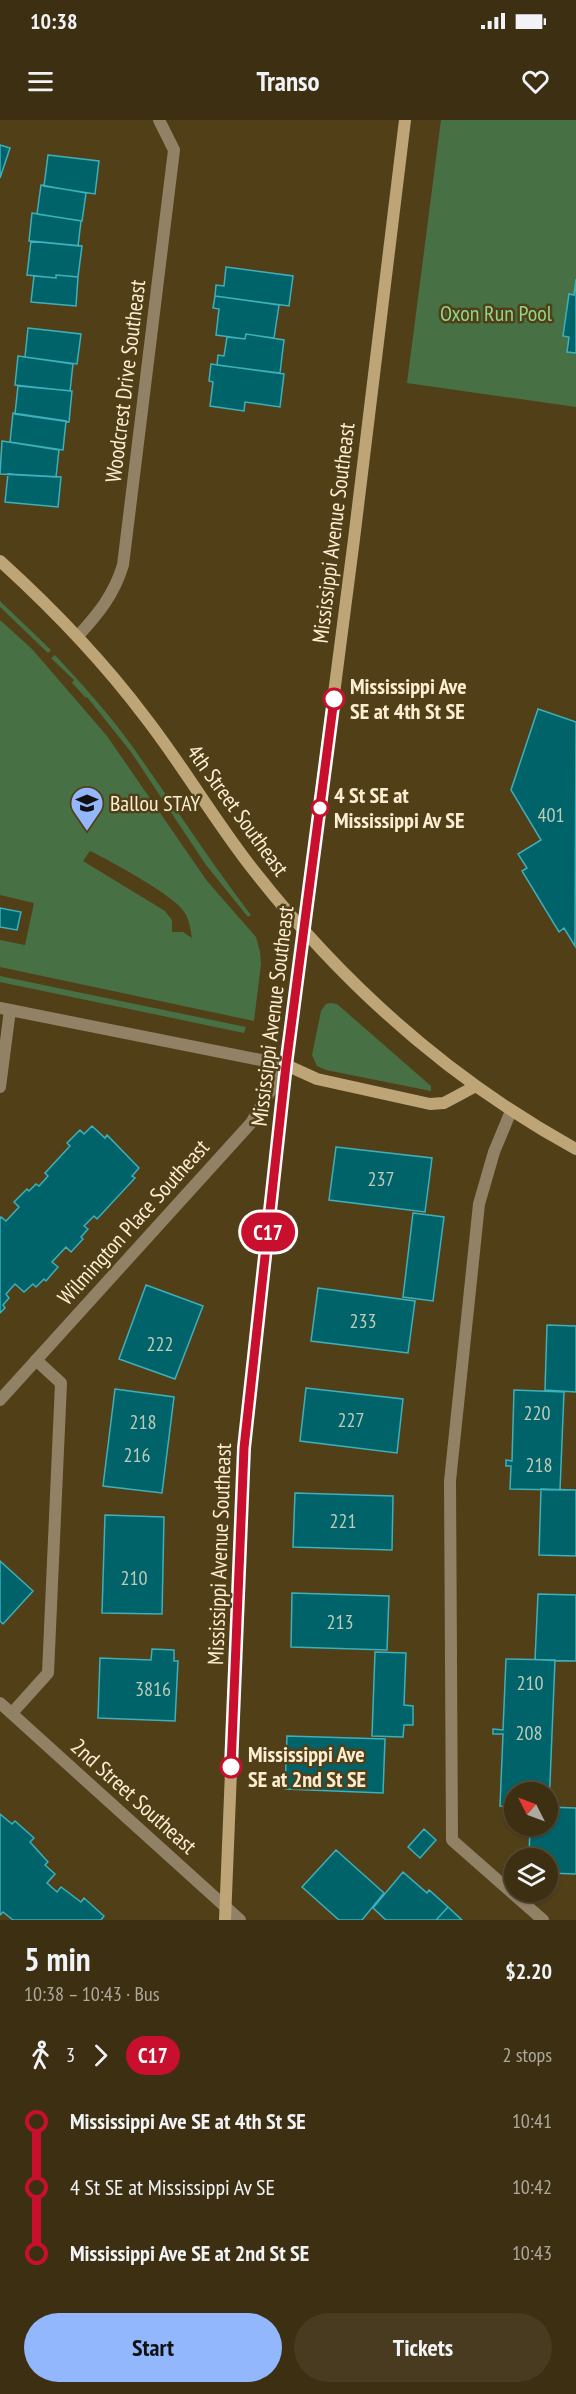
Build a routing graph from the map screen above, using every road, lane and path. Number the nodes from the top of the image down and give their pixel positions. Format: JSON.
{"nodes":[{"id":1,"x":159,"y":120,"type":"edge"},
{"id":2,"x":405,"y":120,"type":"edge"},
{"id":3,"x":0,"y":561,"type":"edge"},
{"id":4,"x":78,"y":636,"type":"junction"},
{"id":5,"x":304,"y":930,"type":"junction"},
{"id":6,"x":5,"y":1009,"type":"edge"},
{"id":7,"x":286,"y":1065,"type":"junction"},
{"id":8,"x":0,"y":1087,"type":"edge"},
{"id":9,"x":474,"y":1087,"type":"junction"},
{"id":10,"x":511,"y":1111,"type":"junction"},
{"id":11,"x":576,"y":1149,"type":"edge"},
{"id":12,"x":36,"y":1360,"type":"junction"},
{"id":13,"x":0,"y":1400,"type":"edge"},
{"id":14,"x":0,"y":1703,"type":"edge"},
{"id":15,"x":12,"y":1713,"type":"junction"},
{"id":16,"x":226,"y":1907,"type":"junction"},
{"id":17,"x":225,"y":1920,"type":"edge"},
{"id":18,"x":240,"y":1920,"type":"edge"},
{"id":19,"x":543,"y":1920,"type":"edge"}],
"edges":[{"from":1,"to":4,"type":"street","name":"Woodcrest Drive Southeast"},
{"from":2,"to":5,"type":"main road","name":"Mississippi Avenue Southeast"},
{"from":3,"to":4,"type":"main road","name":"4th Street Southeast"},
{"from":4,"to":5,"type":"main road","name":"4th Street Southeast"},
{"from":5,"to":7,"type":"main road","name":"Mississippi Avenue Southeast"},
{"from":5,"to":9,"type":"main road","name":"4th Street Southeast"},
{"from":6,"to":7,"type":"street"},
{"from":6,"to":8,"type":"street"},
{"from":7,"to":9,"type":"main road"},
{"from":7,"to":12,"type":"street","name":"Wilmington Place Southeast"},
{"from":7,"to":16,"type":"main road","name":"Mississippi Avenue Southeast"},
{"from":9,"to":10,"type":"main road","name":"4th Street Southeast"},
{"from":10,"to":11,"type":"main road","name":"4th Street Southeast"},
{"from":10,"to":19,"type":"street"},
{"from":12,"to":13,"type":"street","name":"Wilmington Place Southeast"},
{"from":12,"to":15,"type":"street"},
{"from":14,"to":15,"type":"street","name":"2nd Street Southeast"},
{"from":15,"to":16,"type":"street","name":"2nd Street Southeast"},
{"from":16,"to":17,"type":"main road","name":"Mississippi Avenue Southeast"},
{"from":16,"to":18,"type":"street","name":"2nd Street Southeast"}]}
